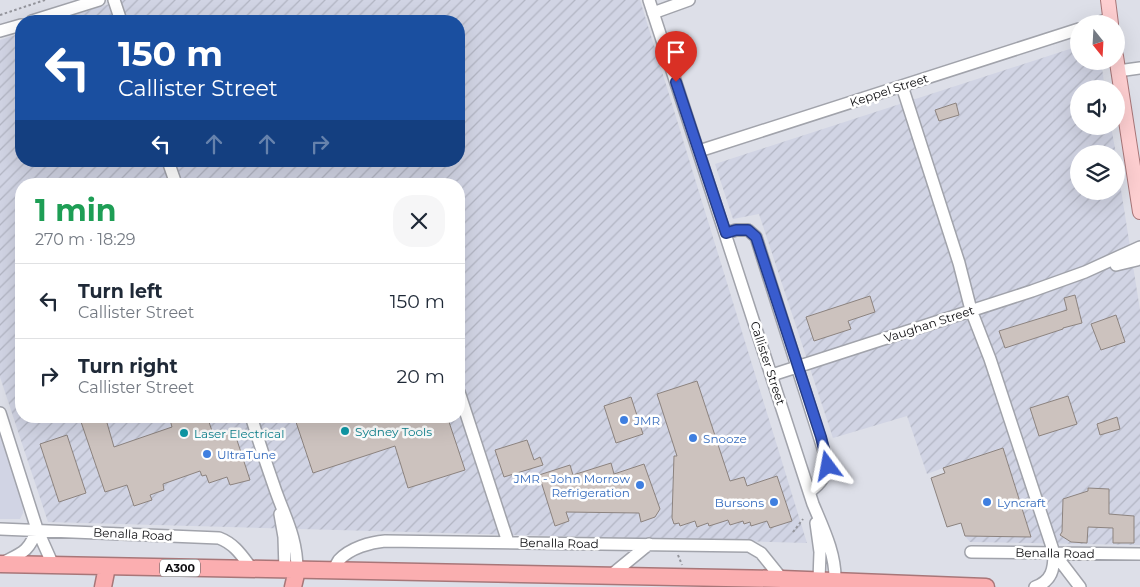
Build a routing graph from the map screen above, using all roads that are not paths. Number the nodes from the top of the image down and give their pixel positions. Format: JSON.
{"nodes":[{"id":1,"x":99,"y":0,"type":"edge"},
{"id":2,"x":114,"y":0,"type":"edge"},
{"id":3,"x":662,"y":0,"type":"edge"},
{"id":4,"x":689,"y":0,"type":"edge"},
{"id":5,"x":1108,"y":0,"type":"edge"},
{"id":6,"x":651,"y":5,"type":"edge"},
{"id":7,"x":51,"y":15,"type":"edge"},
{"id":8,"x":119,"y":15,"type":"edge"},
{"id":9,"x":1110,"y":15,"type":"edge"},
{"id":10,"x":15,"y":27,"type":"edge"},
{"id":11,"x":0,"y":31,"type":"edge"},
{"id":12,"x":1070,"y":32,"type":"edge"},
{"id":13,"x":1140,"y":68,"type":"edge"},
{"id":14,"x":1118,"y":71,"type":"joint"},
{"id":15,"x":902,"y":86,"type":"junction"},
{"id":16,"x":699,"y":151,"type":"junction"},
{"id":17,"x":1140,"y":212,"type":"edge"},
{"id":18,"x":726,"y":233,"type":"junction"},
{"id":19,"x":1140,"y":247,"type":"edge"},
{"id":20,"x":1140,"y":257,"type":"edge"},
{"id":21,"x":1085,"y":272,"type":"junction"},
{"id":22,"x":974,"y":309,"type":"junction"},
{"id":23,"x":798,"y":367,"type":"junction"},
{"id":24,"x":772,"y":375,"type":"junction"},
{"id":25,"x":465,"y":410,"type":"edge"},
{"id":26,"x":0,"y":412,"type":"edge"},
{"id":27,"x":253,"y":423,"type":"edge"},
{"id":28,"x":810,"y":492,"type":"junction"},
{"id":29,"x":0,"y":529,"type":"edge"},
{"id":30,"x":37,"y":529,"type":"junction"},
{"id":31,"x":508,"y":542,"type":"junction"},
{"id":32,"x":649,"y":544,"type":"junction"},
{"id":33,"x":971,"y":552,"type":"dead end"},
{"id":34,"x":1054,"y":553,"type":"junction"},
{"id":35,"x":1140,"y":554,"type":"edge"},
{"id":36,"x":0,"y":564,"type":"edge"},
{"id":37,"x":53,"y":565,"type":"junction"},
{"id":38,"x":107,"y":567,"type":"junction"},
{"id":39,"x":252,"y":569,"type":"junction"},
{"id":40,"x":291,"y":570,"type":"junction"},
{"id":41,"x":610,"y":576,"type":"junction"},
{"id":42,"x":334,"y":579,"type":"edge"},
{"id":43,"x":782,"y":580,"type":"junction"},
{"id":44,"x":700,"y":584,"type":"edge"},
{"id":45,"x":827,"y":584,"type":"edge"},
{"id":46,"x":103,"y":587,"type":"edge"},
{"id":47,"x":110,"y":587,"type":"edge"},
{"id":48,"x":287,"y":587,"type":"edge"},
{"id":49,"x":293,"y":587,"type":"edge"},
{"id":50,"x":986,"y":587,"type":"edge"},
{"id":51,"x":1035,"y":587,"type":"edge"},
{"id":52,"x":1080,"y":587,"type":"edge"}],
"edges":[{"from":1,"to":7,"type":"street"},
{"from":2,"to":8,"type":"street"},
{"from":3,"to":6,"type":"street"},
{"from":4,"to":6,"type":"street"},
{"from":5,"to":9,"type":"main road"},
{"from":6,"to":16,"type":"street","name":"Callister Street"},
{"from":10,"to":11,"type":"street"},
{"from":12,"to":15,"type":"street","name":"Keppel Street"},
{"from":13,"to":14,"type":"street"},
{"from":14,"to":17,"type":"main road"},
{"from":15,"to":16,"type":"street","name":"Keppel Street"},
{"from":15,"to":22,"type":"street"},
{"from":16,"to":18,"type":"street","name":"Callister Street"},
{"from":18,"to":23,"type":"street"},
{"from":18,"to":24,"type":"street","name":"Callister Street"},
{"from":19,"to":21,"type":"street","name":"Vaughan Street"},
{"from":20,"to":21,"type":"street","name":"Vaughan Street"},
{"from":21,"to":22,"type":"street","name":"Vaughan Street"},
{"from":22,"to":23,"type":"street","name":"Vaughan Street"},
{"from":22,"to":34,"type":"street"},
{"from":23,"to":24,"type":"street","name":"Vaughan Street"},
{"from":23,"to":28,"type":"street"},
{"from":24,"to":28,"type":"street","name":"Callister Street"},
{"from":25,"to":31,"type":"street"},
{"from":26,"to":30,"type":"street"},
{"from":27,"to":40,"type":"street"},
{"from":28,"to":45,"type":"street","name":"Callister Street"},
{"from":29,"to":30,"type":"street","name":"Benalla Road"},
{"from":30,"to":36,"type":"street"},
{"from":30,"to":37,"type":"street"},
{"from":30,"to":39,"type":"street","name":"Benalla Road"},
{"from":31,"to":32,"type":"street","name":"Benalla Road"},
{"from":31,"to":42,"type":"street","name":"Benalla Road"},
{"from":32,"to":41,"type":"street"},
{"from":32,"to":43,"type":"street","name":"Benalla Road"},
{"from":33,"to":34,"type":"street","name":"Benalla Road"},
{"from":34,"to":35,"type":"street","name":"Benalla Road"},
{"from":34,"to":51,"type":"street"},
{"from":34,"to":52,"type":"street"},
{"from":36,"to":37,"type":"highway","number":"A300"},
{"from":37,"to":38,"type":"highway","number":"A300"},
{"from":38,"to":39,"type":"highway","number":"A300"},
{"from":38,"to":46,"type":"highway"},
{"from":38,"to":47,"type":"highway"},
{"from":39,"to":40,"type":"highway","number":"A300"},
{"from":40,"to":42,"type":"highway","number":"A300"},
{"from":40,"to":48,"type":"highway"},
{"from":40,"to":49,"type":"highway"},
{"from":41,"to":42,"type":"highway","number":"A300"},
{"from":41,"to":44,"type":"highway","number":"A300"},
{"from":43,"to":44,"type":"highway","number":"A300"},
{"from":43,"to":45,"type":"highway","number":"A300"},
{"from":45,"to":50,"type":"highway","number":"A300"}]}
